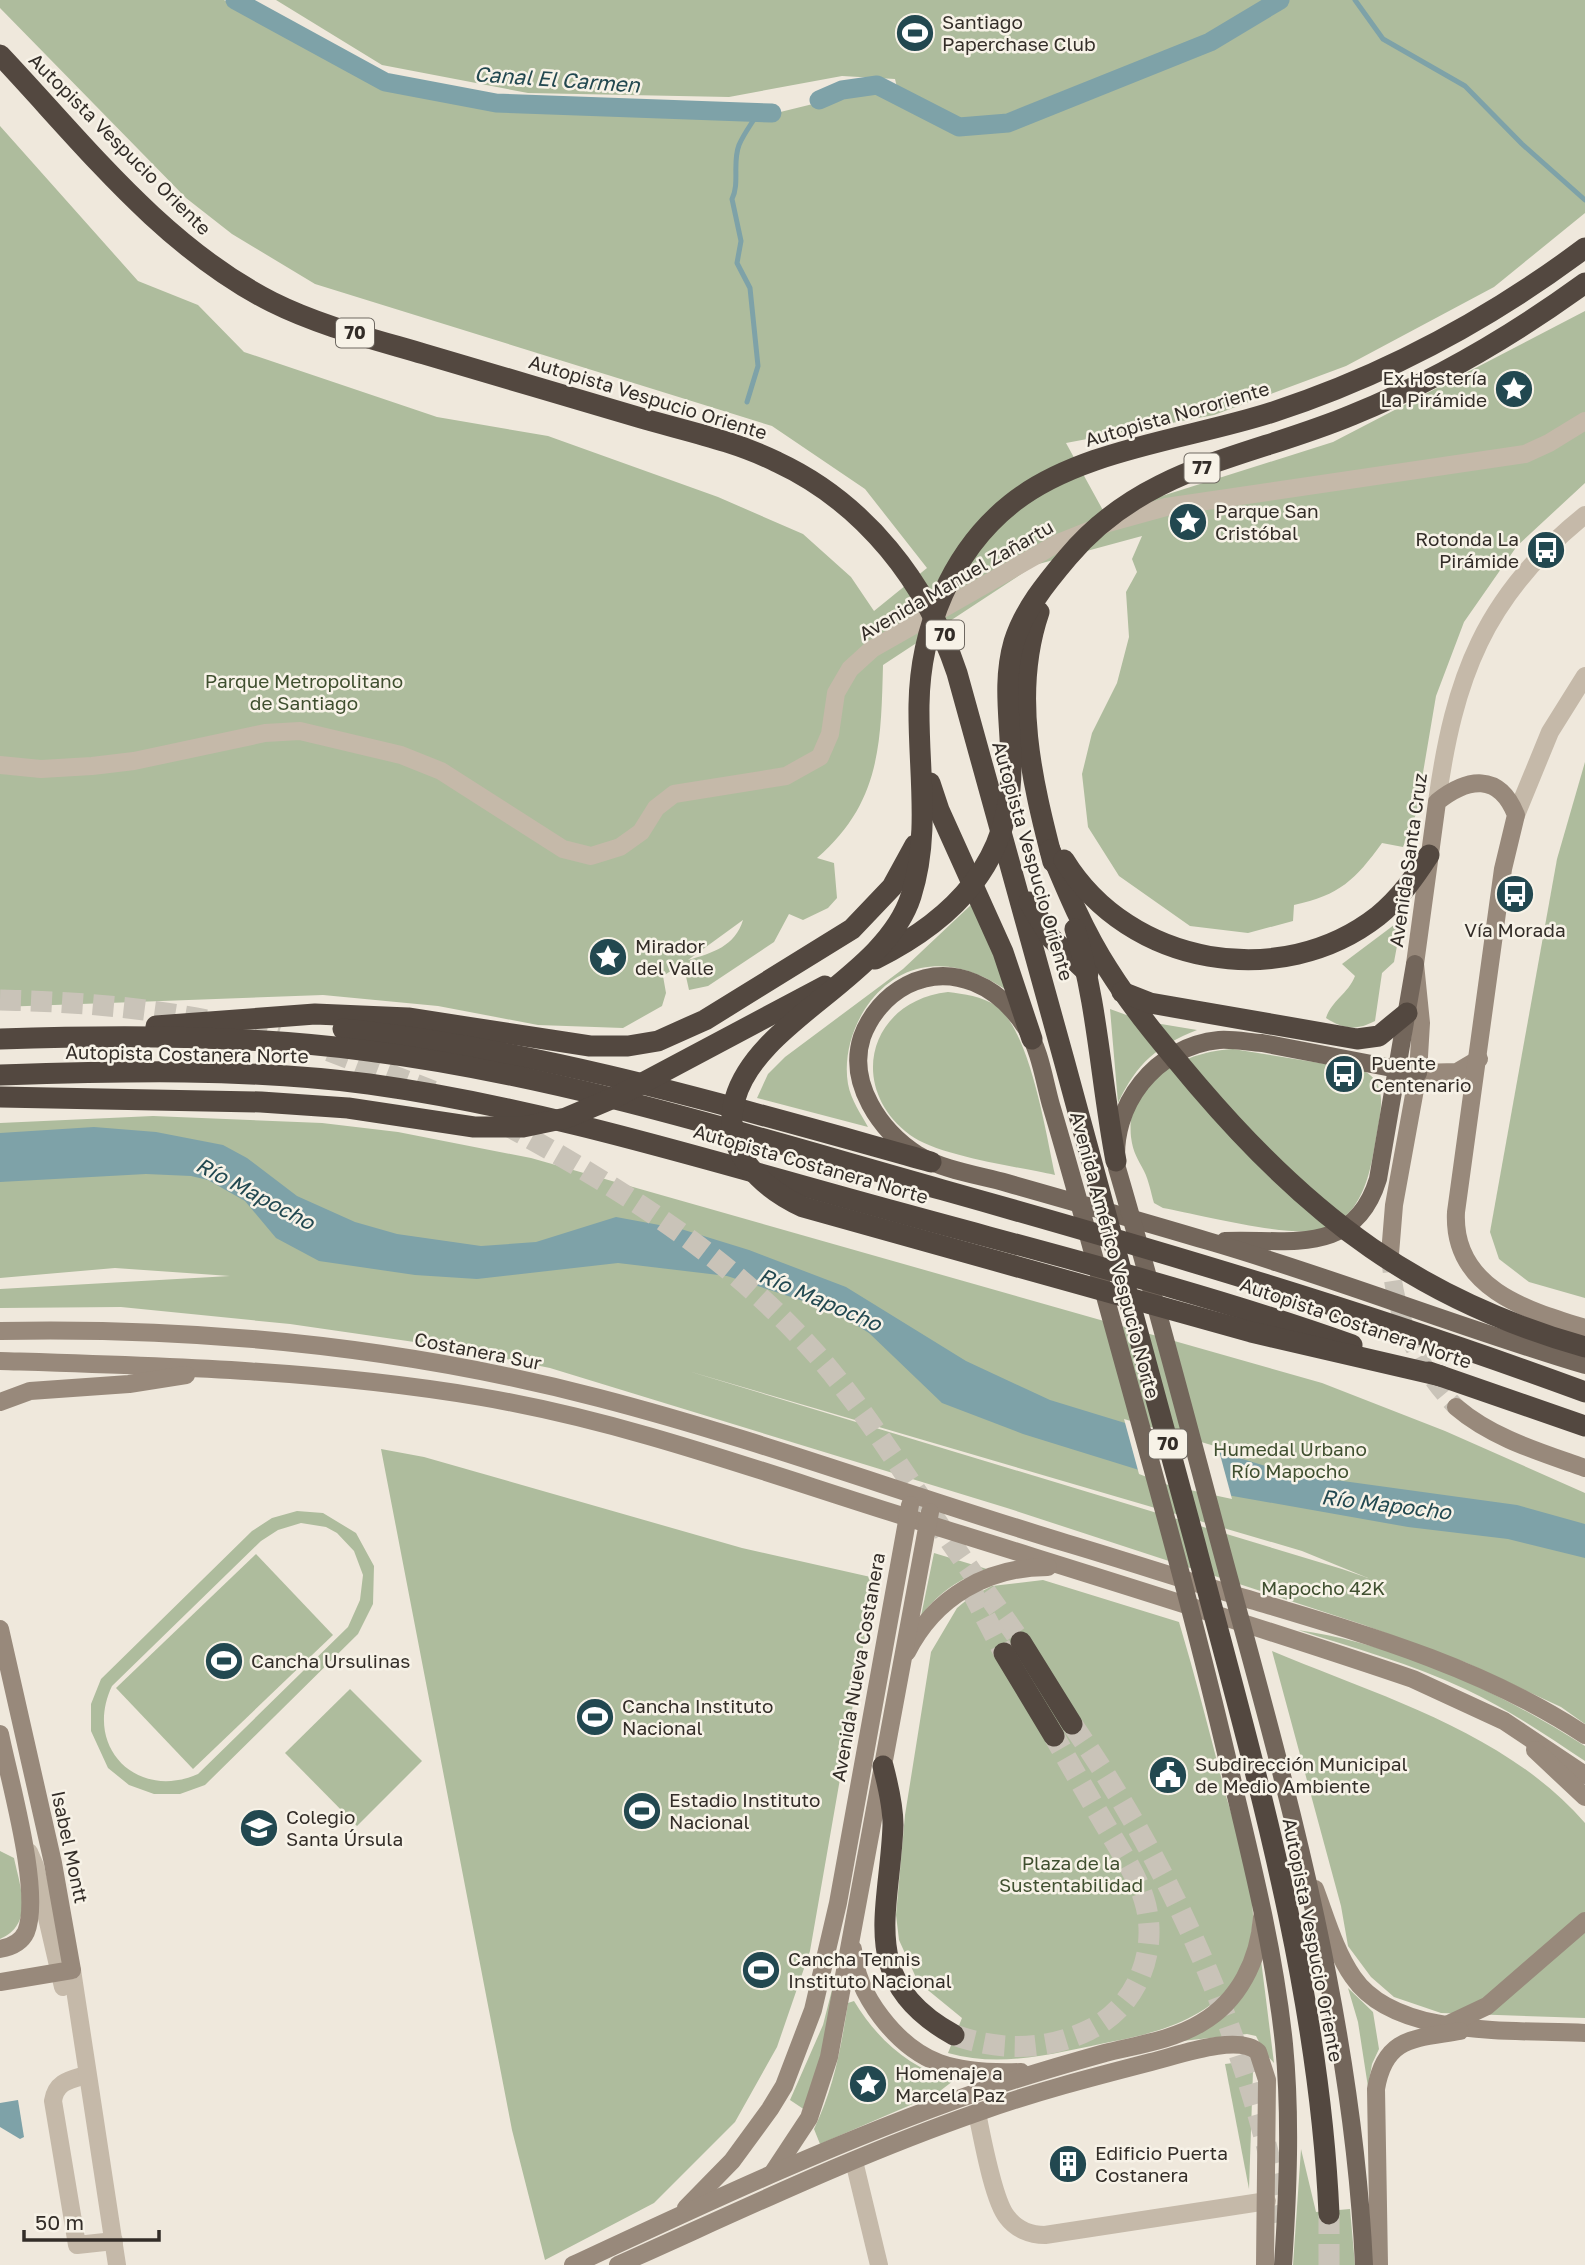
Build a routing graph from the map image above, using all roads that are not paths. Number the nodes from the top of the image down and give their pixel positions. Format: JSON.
{"nodes":[{"id":1,"x":0,"y":55,"type":"edge"},
{"id":2,"x":1585,"y":248,"type":"edge"},
{"id":3,"x":1585,"y":283,"type":"edge"},
{"id":4,"x":1585,"y":421,"type":"edge"},
{"id":5,"x":1585,"y":515,"type":"edge"},
{"id":6,"x":1054,"y":576,"type":"junction"},
{"id":7,"x":1585,"y":676,"type":"edge"},
{"id":8,"x":920,"y":736,"type":"junction"},
{"id":9,"x":0,"y":765,"type":"edge"},
{"id":10,"x":1437,"y":802,"type":"junction"},
{"id":11,"x":1516,"y":815,"type":"junction"},
{"id":12,"x":922,"y":823,"type":"junction"},
{"id":13,"x":1046,"y":833,"type":"junction"},
{"id":14,"x":1007,"y":855,"type":"junction"},
{"id":15,"x":1430,"y":855,"type":"junction"},
{"id":16,"x":1415,"y":964,"type":"junction"},
{"id":17,"x":1407,"y":1013,"type":"junction"},
{"id":18,"x":252,"y":1019,"type":"junction"},
{"id":19,"x":56,"y":1037,"type":"junction"},
{"id":20,"x":0,"y":1039,"type":"edge"},
{"id":21,"x":1032,"y":1039,"type":"junction"},
{"id":22,"x":1479,"y":1059,"type":"junction"},
{"id":23,"x":1398,"y":1071,"type":"junction"},
{"id":24,"x":1418,"y":1073,"type":"junction"},
{"id":25,"x":0,"y":1075,"type":"edge"},
{"id":26,"x":0,"y":1097,"type":"edge"},
{"id":27,"x":931,"y":1162,"type":"junction"},
{"id":28,"x":1112,"y":1167,"type":"junction"},
{"id":29,"x":1210,"y":1241,"type":"junction"},
{"id":30,"x":1390,"y":1254,"type":"tunnel mouth"},
{"id":31,"x":1585,"y":1328,"type":"edge"},
{"id":32,"x":0,"y":1331,"type":"edge"},
{"id":33,"x":1585,"y":1347,"type":"edge"},
{"id":34,"x":0,"y":1361,"type":"edge"},
{"id":35,"x":1585,"y":1365,"type":"edge"},
{"id":36,"x":215,"y":1370,"type":"junction"},
{"id":37,"x":1441,"y":1376,"type":"junction"},
{"id":38,"x":1585,"y":1392,"type":"edge"},
{"id":39,"x":0,"y":1402,"type":"edge"},
{"id":40,"x":1455,"y":1407,"type":"tunnel mouth"},
{"id":41,"x":1585,"y":1426,"type":"edge"},
{"id":42,"x":1585,"y":1468,"type":"edge"},
{"id":43,"x":913,"y":1495,"type":"junction"},
{"id":44,"x":932,"y":1502,"type":"junction"},
{"id":45,"x":906,"y":1517,"type":"junction"},
{"id":46,"x":927,"y":1523,"type":"junction"},
{"id":47,"x":1065,"y":1568,"type":"junction"},
{"id":48,"x":0,"y":1629,"type":"edge"},
{"id":49,"x":900,"y":1664,"type":"junction"},
{"id":50,"x":1504,"y":1721,"type":"junction"},
{"id":51,"x":1072,"y":1724,"type":"tunnel mouth"},
{"id":52,"x":0,"y":1734,"type":"edge"},
{"id":53,"x":1585,"y":1735,"type":"edge"},
{"id":54,"x":1054,"y":1736,"type":"tunnel mouth"},
{"id":55,"x":883,"y":1766,"type":"junction"},
{"id":56,"x":1585,"y":1775,"type":"edge"},
{"id":57,"x":1585,"y":1797,"type":"edge"},
{"id":58,"x":23,"y":1844,"type":"junction"},
{"id":59,"x":1303,"y":1858,"type":"junction"},
{"id":60,"x":1262,"y":1910,"type":"junction"},
{"id":61,"x":1585,"y":1921,"type":"edge"},
{"id":62,"x":854,"y":1934,"type":"junction"},
{"id":63,"x":0,"y":1949,"type":"edge"},
{"id":64,"x":65,"y":1972,"type":"junction"},
{"id":65,"x":0,"y":1982,"type":"edge"},
{"id":66,"x":1449,"y":2024,"type":"junction"},
{"id":67,"x":1474,"y":2028,"type":"junction"},
{"id":68,"x":1585,"y":2033,"type":"edge"},
{"id":69,"x":954,"y":2035,"type":"tunnel mouth"},
{"id":70,"x":1041,"y":2070,"type":"junction"},
{"id":71,"x":86,"y":2076,"type":"junction"},
{"id":72,"x":977,"y":2113,"type":"junction"},
{"id":73,"x":854,"y":2161,"type":"junction"},
{"id":74,"x":771,"y":2175,"type":"junction"},
{"id":75,"x":1267,"y":2201,"type":"junction"},
{"id":76,"x":733,"y":2214,"type":"junction"},
{"id":77,"x":1329,"y":2214,"type":"tunnel mouth"},
{"id":78,"x":675,"y":2217,"type":"junction"},
{"id":79,"x":114,"y":2241,"type":"junction"},
{"id":80,"x":117,"y":2265,"type":"edge"},
{"id":81,"x":573,"y":2265,"type":"edge"},
{"id":82,"x":618,"y":2265,"type":"edge"},
{"id":83,"x":878,"y":2265,"type":"edge"},
{"id":84,"x":1265,"y":2265,"type":"edge"},
{"id":85,"x":1283,"y":2265,"type":"edge"},
{"id":86,"x":1364,"y":2265,"type":"edge"},
{"id":87,"x":1379,"y":2265,"type":"edge"}],
"edges":[{"from":1,"to":14,"type":"highway","name":"Autopista Vespucio Oriente","number":"70"},
{"from":2,"to":8,"type":"highway","name":"Autopista Nororiente","number":"77"},
{"from":3,"to":6,"type":"highway","number":"77"},
{"from":4,"to":9,"type":"street","name":"Avenida Manuel Zañartu"},
{"from":5,"to":10,"type":"street","name":"Avenida Santa Cruz"},
{"from":6,"to":13,"type":"highway"},
{"from":6,"to":26,"type":"highway"},
{"from":7,"to":11,"type":"street"},
{"from":8,"to":12,"type":"highway"},
{"from":8,"to":21,"type":"highway"},
{"from":10,"to":11,"type":"main road"},
{"from":10,"to":15,"type":"main road","name":"Avenida Santa Cruz"},
{"from":11,"to":22,"type":"main road"},
{"from":12,"to":18,"type":"highway"},
{"from":12,"to":37,"type":"highway"},
{"from":13,"to":15,"type":"highway"},
{"from":13,"to":28,"type":"highway"},
{"from":13,"to":33,"type":"highway"},
{"from":14,"to":17,"type":"highway"},
{"from":14,"to":28,"type":"highway","name":"Autopista Vespucio Oriente","number":"70"},
{"from":15,"to":16,"type":"main road","name":"Avenida Santa Cruz"},
{"from":16,"to":17,"type":"main road"},
{"from":16,"to":24,"type":"main road","name":"Avenida Santa Cruz"},
{"from":17,"to":23,"type":"main road"},
{"from":18,"to":19,"type":"highway"},
{"from":18,"to":27,"type":"highway"},
{"from":19,"to":20,"type":"highway","name":"Autopista Costanera Norte"},
{"from":19,"to":38,"type":"highway","name":"Autopista Costanera Norte"},
{"from":21,"to":27,"type":"main road","name":"Avenida Américo Vespucio Norte"},
{"from":21,"to":60,"type":"main road","name":"Avenida Américo Vespucio Norte"},
{"from":22,"to":24,"type":"main road"},
{"from":22,"to":31,"type":"main road"},
{"from":23,"to":24,"type":"main road"},
{"from":23,"to":28,"type":"main road"},
{"from":23,"to":29,"type":"main road"},
{"from":24,"to":30,"type":"main road","name":"Avenida Santa Cruz"},
{"from":25,"to":37,"type":"highway","name":"Autopista Costanera Norte"},
{"from":27,"to":29,"type":"main road"},
{"from":28,"to":59,"type":"main road","name":"Avenida Américo Vespucio Norte"},
{"from":28,"to":77,"type":"highway","name":"Autopista Vespucio Oriente","number":"70"},
{"from":29,"to":35,"type":"main road"},
{"from":32,"to":43,"type":"main road","name":"Costanera Sur"},
{"from":34,"to":36,"type":"main road"},
{"from":36,"to":39,"type":"main road"},
{"from":36,"to":45,"type":"main road"},
{"from":37,"to":41,"type":"highway","name":"Autopista Costanera Norte"},
{"from":40,"to":42,"type":"main road"},
{"from":43,"to":44,"type":"main road","name":"Costanera Sur"},
{"from":43,"to":45,"type":"main road","name":"Avenida Nueva Costanera"},
{"from":44,"to":46,"type":"main road"},
{"from":44,"to":53,"type":"main road","name":"Costanera Sur"},
{"from":45,"to":46,"type":"main road"},
{"from":45,"to":78,"type":"main road","name":"Avenida Nueva Costanera"},
{"from":46,"to":47,"type":"main road"},
{"from":46,"to":49,"type":"main road"},
{"from":47,"to":49,"type":"main road"},
{"from":47,"to":50,"type":"main road"},
{"from":48,"to":64,"type":"main road","name":"Isabel Montt"},
{"from":49,"to":55,"type":"main road"},
{"from":50,"to":56,"type":"main road"},
{"from":50,"to":57,"type":"main road"},
{"from":51,"to":54,"type":"highway"},
{"from":52,"to":58,"type":"main road","name":"Isabel Montt"},
{"from":55,"to":62,"type":"main road"},
{"from":55,"to":69,"type":"highway"},
{"from":58,"to":63,"type":"main road"},
{"from":58,"to":64,"type":"street","name":"Isabel Montt"},
{"from":59,"to":66,"type":"main road"},
{"from":59,"to":86,"type":"main road","name":"Avenida Américo Vespucio Norte"},
{"from":60,"to":70,"type":"main road","name":"Avenida Nueva Costanera"},
{"from":60,"to":85,"type":"main road","name":"Avenida Américo Vespucio Norte"},
{"from":61,"to":66,"type":"main road"},
{"from":62,"to":70,"type":"main road"},
{"from":62,"to":74,"type":"main road"},
{"from":64,"to":65,"type":"main road"},
{"from":64,"to":71,"type":"street","name":"Isabel Montt"},
{"from":66,"to":67,"type":"main road"},
{"from":67,"to":68,"type":"main road"},
{"from":67,"to":87,"type":"main road"},
{"from":70,"to":74,"type":"main road","name":"Avenida Nueva Costanera"},
{"from":71,"to":79,"type":"street","name":"Isabel Montt"},
{"from":71,"to":79,"type":"street"},
{"from":72,"to":73,"type":"main road"},
{"from":72,"to":75,"type":"street"},
{"from":72,"to":75,"type":"main road"},
{"from":73,"to":76,"type":"main road"},
{"from":73,"to":83,"type":"street"},
{"from":74,"to":76,"type":"main road"},
{"from":74,"to":78,"type":"main road","name":"Avenida Nueva Costanera"},
{"from":75,"to":84,"type":"main road"},
{"from":76,"to":82,"type":"main road"},
{"from":78,"to":81,"type":"main road","name":"Avenida Nueva Costanera"},
{"from":79,"to":80,"type":"street","name":"Isabel Montt"}]}
